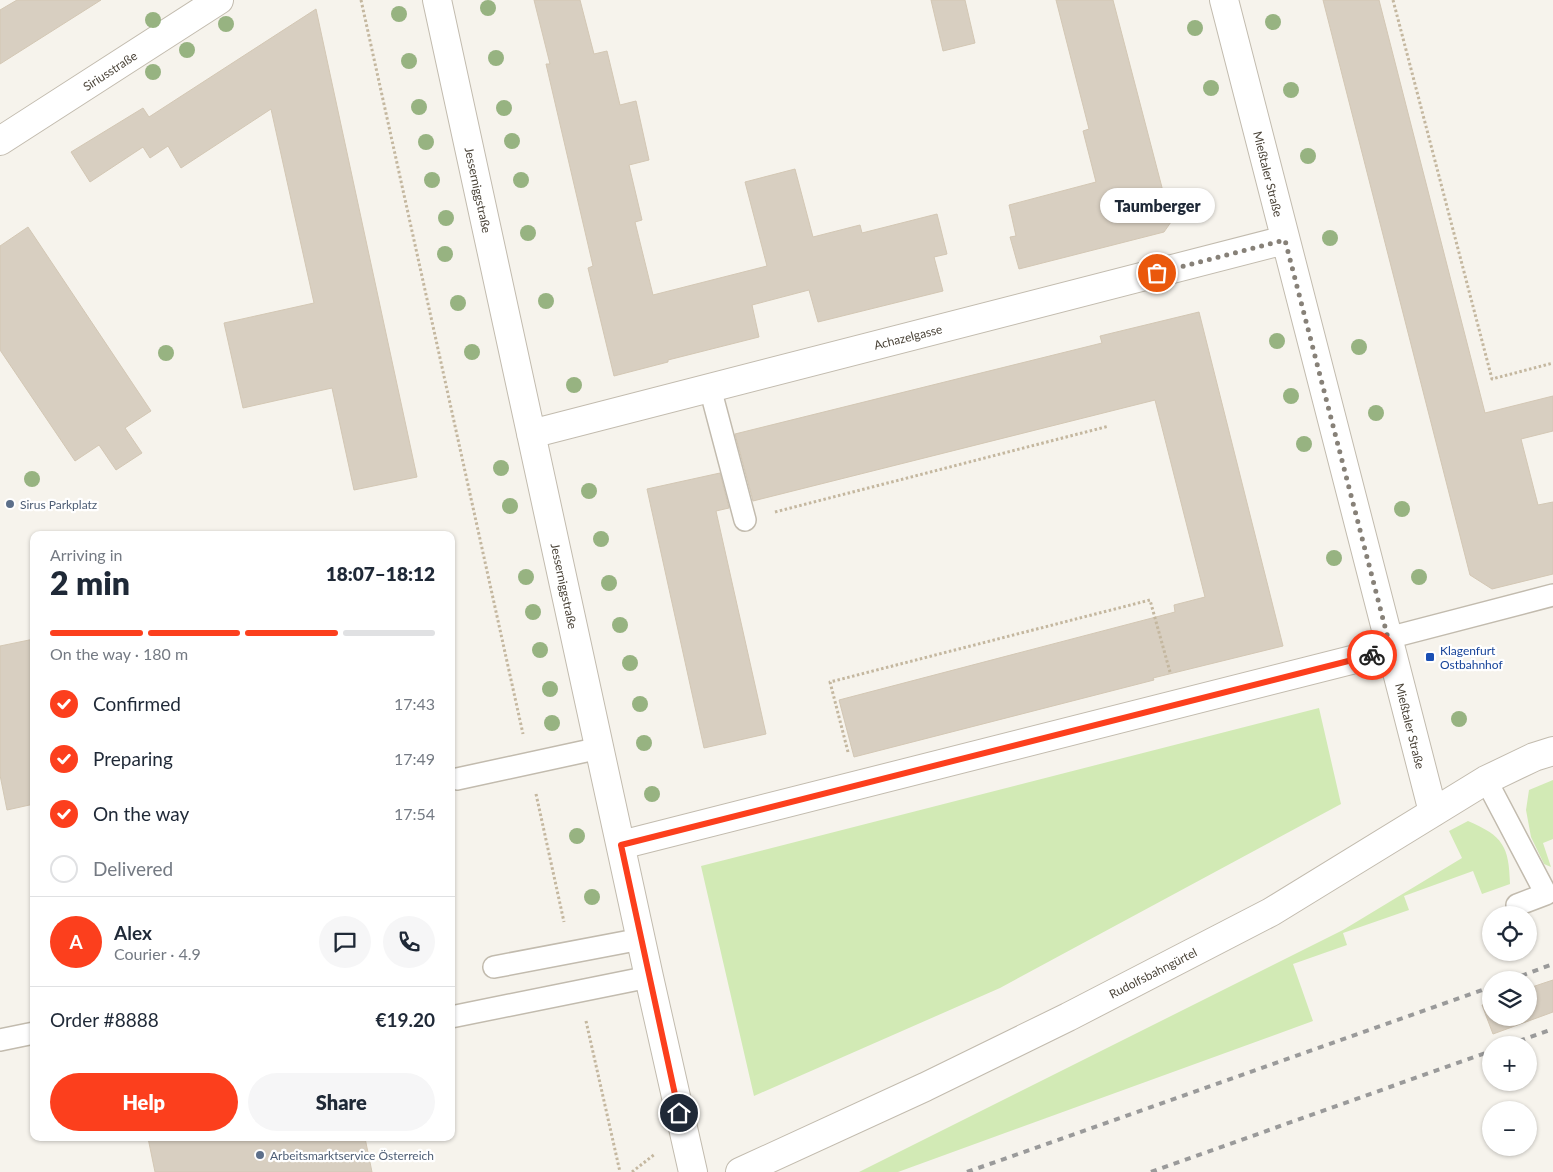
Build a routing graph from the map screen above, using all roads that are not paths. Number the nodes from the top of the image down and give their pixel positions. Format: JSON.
{"nodes":[{"id":1,"x":219,"y":0,"type":"edge"},
{"id":2,"x":437,"y":0,"type":"edge"},
{"id":3,"x":1224,"y":0,"type":"edge"},
{"id":4,"x":0,"y":141,"type":"edge"},
{"id":5,"x":1285,"y":240,"type":"junction"},
{"id":6,"x":710,"y":388,"type":"junction"},
{"id":7,"x":531,"y":434,"type":"junction"},
{"id":8,"x":745,"y":520,"type":"road end"},
{"id":9,"x":1553,"y":595,"type":"edge"},
{"id":10,"x":1389,"y":644,"type":"junction"},
{"id":11,"x":600,"y":748,"type":"junction"},
{"id":12,"x":1553,"y":751,"type":"edge"},
{"id":13,"x":457,"y":779,"type":"dead end"},
{"id":14,"x":1486,"y":780,"type":"junction"},
{"id":15,"x":1433,"y":812,"type":"junction"},
{"id":16,"x":621,"y":845,"type":"junction"},
{"id":17,"x":1549,"y":893,"type":"edge"},
{"id":18,"x":1517,"y":905,"type":"dead end"},
{"id":19,"x":641,"y":939,"type":"junction"},
{"id":20,"x":494,"y":967,"type":"dead end"},
{"id":21,"x":649,"y":977,"type":"junction"},
{"id":22,"x":455,"y":1016,"type":"edge"},
{"id":23,"x":30,"y":1034,"type":"edge"},
{"id":24,"x":0,"y":1040,"type":"edge"},
{"id":25,"x":693,"y":1172,"type":"edge"},
{"id":26,"x":740,"y":1172,"type":"edge"}],
"edges":[{"from":1,"to":4,"type":"street","name":"Siriusstraße"},
{"from":2,"to":7,"type":"street","name":"Jesserniggstraße"},
{"from":3,"to":5,"type":"street","name":"Mießtaler Straße"},
{"from":5,"to":6,"type":"street","name":"Achazelgasse"},
{"from":5,"to":10,"type":"street","name":"Mießtaler Straße"},
{"from":6,"to":7,"type":"street","name":"Achazelgasse"},
{"from":6,"to":8,"type":"lane"},
{"from":7,"to":11,"type":"street","name":"Jesserniggstraße"},
{"from":9,"to":10,"type":"lane"},
{"from":10,"to":15,"type":"street","name":"Mießtaler Straße"},
{"from":10,"to":16,"type":"street"},
{"from":11,"to":13,"type":"lane"},
{"from":11,"to":16,"type":"street","name":"Jesserniggstraße"},
{"from":12,"to":14,"type":"street","name":"Rudolfsbahngürtel"},
{"from":14,"to":15,"type":"street","name":"Rudolfsbahngürtel"},
{"from":14,"to":17,"type":"lane"},
{"from":15,"to":26,"type":"street","name":"Rudolfsbahngürtel"},
{"from":16,"to":19,"type":"street","name":"Jesserniggstraße"},
{"from":17,"to":18,"type":"lane"},
{"from":19,"to":20,"type":"lane"},
{"from":19,"to":21,"type":"street","name":"Jesserniggstraße"},
{"from":21,"to":22,"type":"lane"},
{"from":21,"to":25,"type":"street","name":"Jesserniggstraße"},
{"from":23,"to":24,"type":"lane"}]}
